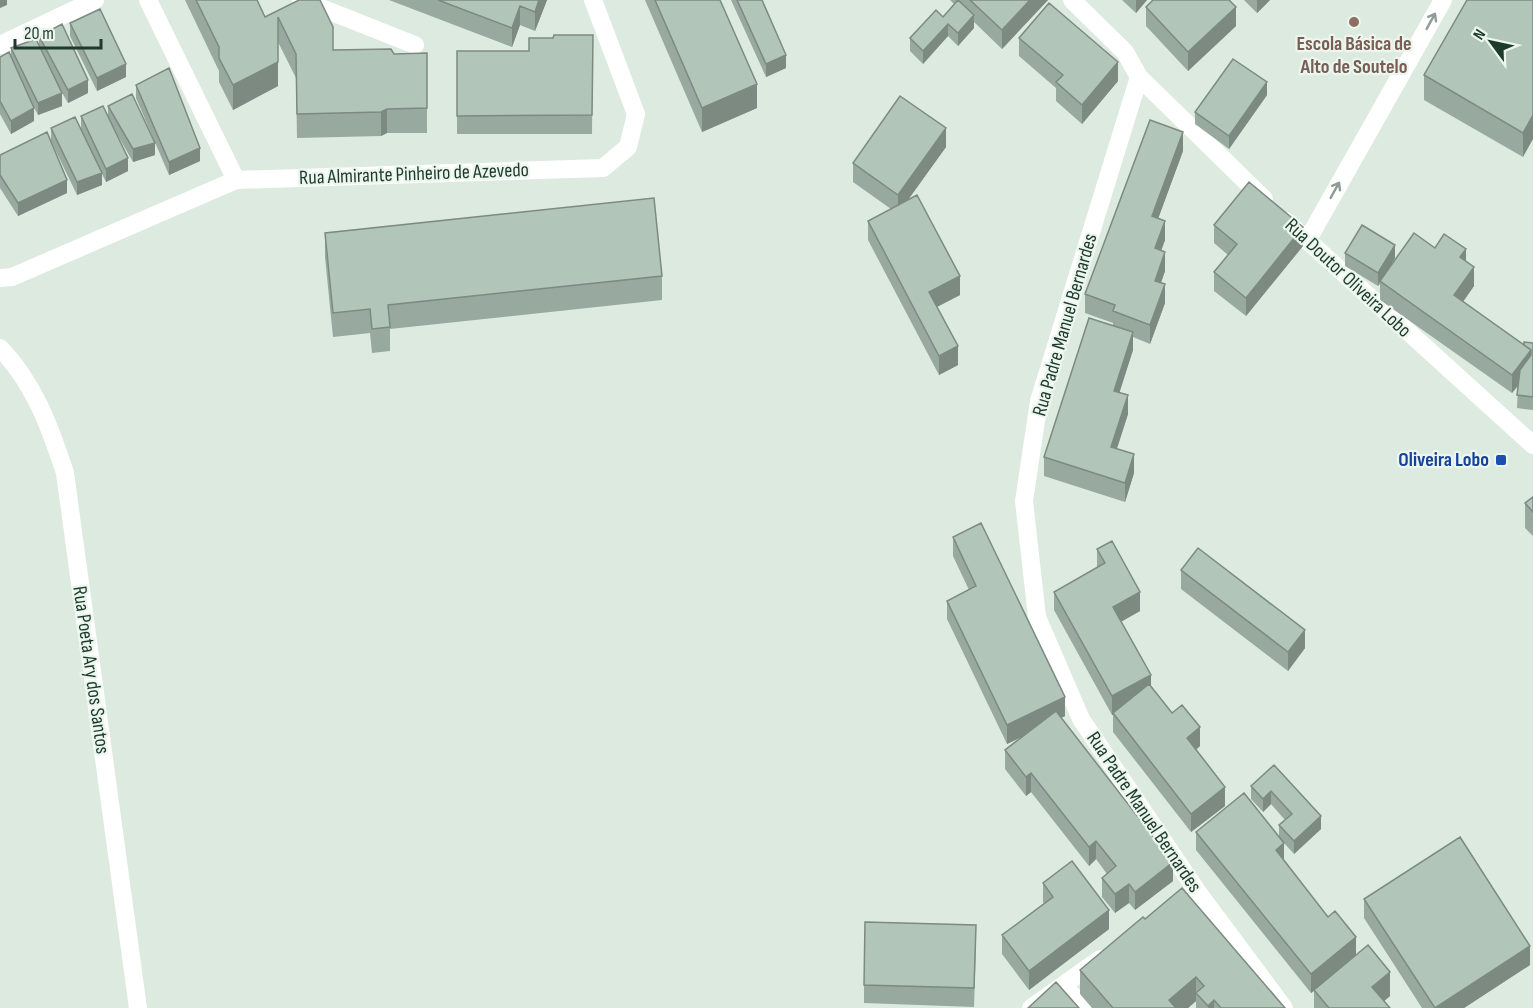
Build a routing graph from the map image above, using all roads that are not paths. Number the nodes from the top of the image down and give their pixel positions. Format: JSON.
{"nodes":[{"id":1,"x":94,"y":0,"type":"edge"},
{"id":2,"x":148,"y":0,"type":"edge"},
{"id":3,"x":301,"y":0,"type":"edge"},
{"id":4,"x":593,"y":0,"type":"edge"},
{"id":5,"x":1072,"y":0,"type":"edge"},
{"id":6,"x":1443,"y":0,"type":"edge"},
{"id":7,"x":0,"y":45,"type":"edge"},
{"id":8,"x":415,"y":45,"type":"dead end"},
{"id":9,"x":1139,"y":77,"type":"junction"},
{"id":10,"x":236,"y":180,"type":"junction"},
{"id":11,"x":1307,"y":242,"type":"junction"},
{"id":12,"x":0,"y":278,"type":"edge"},
{"id":13,"x":0,"y":348,"type":"edge"},
{"id":14,"x":1533,"y":446,"type":"edge"},
{"id":15,"x":1197,"y":891,"type":"junction"},
{"id":16,"x":1180,"y":902,"type":"edge"},
{"id":17,"x":1110,"y":952,"type":"edge"},
{"id":18,"x":1065,"y":986,"type":"junction"},
{"id":19,"x":138,"y":1008,"type":"edge"},
{"id":20,"x":1031,"y":1008,"type":"edge"},
{"id":21,"x":1083,"y":1008,"type":"edge"},
{"id":22,"x":1284,"y":1008,"type":"edge"}],
"edges":[{"from":1,"to":7,"type":"street"},
{"from":2,"to":10,"type":"street"},
{"from":3,"to":8,"type":"street"},
{"from":4,"to":10,"type":"street","name":"Rua Almirante Pinheiro de Azevedo"},
{"from":5,"to":9,"type":"street","name":"Rua Doutor Oliveira Lobo"},
{"from":11,"to":6,"type":"street","one_way":true},
{"from":9,"to":11,"type":"street","name":"Rua Doutor Oliveira Lobo"},
{"from":9,"to":15,"type":"street","name":"Rua Padre Manuel Bernardes"},
{"from":10,"to":12,"type":"street"},
{"from":11,"to":14,"type":"street","name":"Rua Doutor Oliveira Lobo"},
{"from":13,"to":19,"type":"street","name":"Rua Poeta Ary dos Santos"},
{"from":15,"to":16,"type":"street"},
{"from":15,"to":22,"type":"street","name":"Rua Padre Manuel Bernardes"},
{"from":17,"to":18,"type":"street"},
{"from":18,"to":20,"type":"street"},
{"from":18,"to":21,"type":"street"}]}
